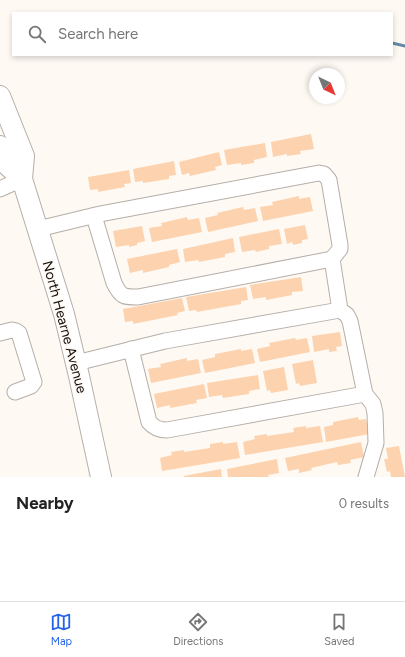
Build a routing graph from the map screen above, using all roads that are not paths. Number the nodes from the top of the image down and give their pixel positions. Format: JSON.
{"nodes":[{"id":1,"x":0,"y":96,"type":"edge"},
{"id":2,"x":0,"y":146,"type":"edge"},
{"id":3,"x":22,"y":178,"type":"junction"},
{"id":4,"x":0,"y":189,"type":"edge"},
{"id":5,"x":94,"y":216,"type":"junction"},
{"id":6,"x":38,"y":229,"type":"junction"},
{"id":7,"x":332,"y":259,"type":"junction"},
{"id":8,"x":340,"y":310,"type":"junction"},
{"id":9,"x":0,"y":333,"type":"edge"},
{"id":10,"x":131,"y":349,"type":"junction"},
{"id":11,"x":76,"y":363,"type":"junction"},
{"id":12,"x":15,"y":392,"type":"dead end"},
{"id":13,"x":365,"y":394,"type":"junction"},
{"id":14,"x":101,"y":477,"type":"edge"},
{"id":15,"x":366,"y":477,"type":"edge"}],
"edges":[{"from":1,"to":3,"type":"main road","name":"North Hearne Avenue"},
{"from":2,"to":3,"type":"main road"},
{"from":3,"to":4,"type":"street"},
{"from":3,"to":6,"type":"main road","name":"North Hearne Avenue"},
{"from":5,"to":6,"type":"street"},
{"from":5,"to":7,"type":"street"},
{"from":5,"to":7,"type":"street"},
{"from":6,"to":11,"type":"main road","name":"North Hearne Avenue"},
{"from":7,"to":8,"type":"street"},
{"from":8,"to":10,"type":"street"},
{"from":8,"to":13,"type":"street"},
{"from":9,"to":12,"type":"street"},
{"from":10,"to":11,"type":"street"},
{"from":10,"to":13,"type":"street"},
{"from":11,"to":14,"type":"main road","name":"North Hearne Avenue"},
{"from":13,"to":15,"type":"street"}]}
